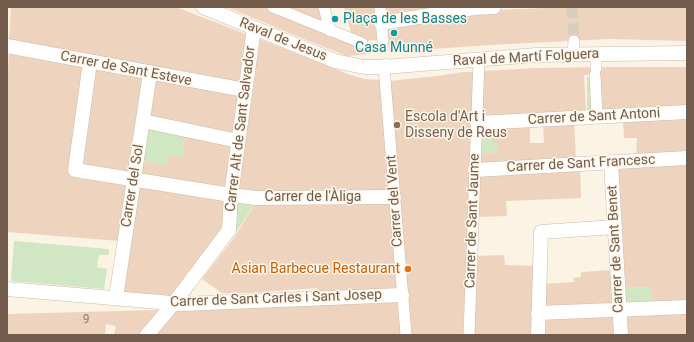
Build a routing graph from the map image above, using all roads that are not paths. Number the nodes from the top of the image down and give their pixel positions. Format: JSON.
{"nodes":[{"id":1,"x":203,"y":7,"type":"edge"},
{"id":2,"x":273,"y":7,"type":"edge"},
{"id":3,"x":324,"y":7,"type":"edge"},
{"id":4,"x":380,"y":7,"type":"edge"},
{"id":5,"x":494,"y":7,"type":"edge"},
{"id":6,"x":450,"y":10,"type":"edge"},
{"id":7,"x":222,"y":11,"type":"edge"},
{"id":8,"x":381,"y":23,"type":"junction"},
{"id":9,"x":254,"y":28,"type":"junction"},
{"id":10,"x":330,"y":30,"type":"junction"},
{"id":11,"x":383,"y":41,"type":"dead end"},
{"id":12,"x":362,"y":43,"type":"dead end"},
{"id":13,"x":7,"y":46,"type":"edge"},
{"id":14,"x":687,"y":53,"type":"edge"},
{"id":15,"x":479,"y":59,"type":"junction"},
{"id":16,"x":90,"y":62,"type":"junction"},
{"id":17,"x":385,"y":65,"type":"junction"},
{"id":18,"x":596,"y":66,"type":"junction"},
{"id":19,"x":364,"y":67,"type":"joint"},
{"id":20,"x":150,"y":74,"type":"junction"},
{"id":21,"x":245,"y":90,"type":"junction"},
{"id":22,"x":687,"y":112,"type":"edge"},
{"id":23,"x":596,"y":117,"type":"junction"},
{"id":24,"x":143,"y":121,"type":"junction"},
{"id":25,"x":477,"y":123,"type":"junction"},
{"id":26,"x":238,"y":141,"type":"junction"},
{"id":27,"x":687,"y":158,"type":"edge"},
{"id":28,"x":611,"y":162,"type":"junction"},
{"id":29,"x":475,"y":170,"type":"junction"},
{"id":30,"x":133,"y":180,"type":"junction"},
{"id":31,"x":231,"y":195,"type":"junction"},
{"id":32,"x":394,"y":197,"type":"junction"},
{"id":33,"x":615,"y":227,"type":"junction"},
{"id":34,"x":7,"y":289,"type":"edge"},
{"id":35,"x":402,"y":295,"type":"junction"},
{"id":36,"x":116,"y":298,"type":"junction"},
{"id":37,"x":174,"y":303,"type":"junction"},
{"id":38,"x":687,"y":307,"type":"edge"},
{"id":39,"x":619,"y":309,"type":"junction"},
{"id":40,"x":538,"y":313,"type":"junction"},
{"id":41,"x":147,"y":335,"type":"edge"},
{"id":42,"x":406,"y":335,"type":"edge"},
{"id":43,"x":469,"y":335,"type":"edge"},
{"id":44,"x":538,"y":335,"type":"edge"},
{"id":45,"x":621,"y":335,"type":"edge"}],
"edges":[{"from":1,"to":7,"type":"street","name":"Raval de Jesus"},
{"from":2,"to":10,"type":"street"},
{"from":3,"to":10,"type":"street"},
{"from":4,"to":8,"type":"street"},
{"from":5,"to":6,"type":"street"},
{"from":6,"to":8,"type":"street"},
{"from":7,"to":9,"type":"street","name":"Raval de Jesus"},
{"from":8,"to":11,"type":"street"},
{"from":9,"to":19,"type":"street","name":"Raval de Jesus"},
{"from":9,"to":21,"type":"street","name":"Carrer Alt de Sant Salvador"},
{"from":10,"to":12,"type":"street"},
{"from":13,"to":16,"type":"street","name":"Carrer de Sant Esteve"},
{"from":14,"to":18,"type":"street","name":"Raval de Martí Folguera"},
{"from":15,"to":17,"type":"street","name":"Raval de Martí Folguera"},
{"from":15,"to":18,"type":"street","name":"Raval de Martí Folguera"},
{"from":15,"to":25,"type":"street","name":"Carrer de Sant Jaume"},
{"from":16,"to":20,"type":"street","name":"Carrer de Sant Esteve"},
{"from":16,"to":30,"type":"street","name":"Carrer de l'Àliga"},
{"from":17,"to":19,"type":"street","name":"Raval de Martí Folguera"},
{"from":17,"to":32,"type":"street","name":"Carrer del Vent"},
{"from":18,"to":23,"type":"street"},
{"from":20,"to":21,"type":"street","name":"Carrer de Sant Esteve"},
{"from":20,"to":24,"type":"street","name":"Carrer del Sol"},
{"from":21,"to":26,"type":"street","name":"Carrer Alt de Sant Salvador"},
{"from":22,"to":23,"type":"street","name":"Carrer de Sant Antoni"},
{"from":23,"to":25,"type":"street","name":"Carrer de Sant Antoni"},
{"from":24,"to":26,"type":"street"},
{"from":24,"to":30,"type":"street","name":"Carrer del Sol"},
{"from":25,"to":29,"type":"street","name":"Carrer de Sant Jaume"},
{"from":26,"to":31,"type":"street","name":"Carrer Alt de Sant Salvador"},
{"from":27,"to":28,"type":"street","name":"Carrer de Sant Francesc"},
{"from":28,"to":29,"type":"street","name":"Carrer de Sant Francesc"},
{"from":28,"to":33,"type":"street","name":"Carrer de Sant Benet"},
{"from":29,"to":43,"type":"street","name":"Carrer de Sant Jaume"},
{"from":30,"to":31,"type":"street","name":"Carrer de l'Àliga"},
{"from":30,"to":36,"type":"street","name":"Carrer del Sol"},
{"from":31,"to":32,"type":"street","name":"Carrer de l'Àliga"},
{"from":31,"to":37,"type":"street","name":"Carrer Alt de Sant Salvador"},
{"from":32,"to":35,"type":"street","name":"Carrer del Vent"},
{"from":33,"to":39,"type":"street","name":"Carrer de Sant Benet"},
{"from":33,"to":40,"type":"street"},
{"from":34,"to":36,"type":"street","name":"Carrer de Sant Carles i Sant Josep"},
{"from":35,"to":37,"type":"street","name":"Carrer de Sant Carles i Sant Josep"},
{"from":35,"to":42,"type":"street","name":"Carrer del Vent"},
{"from":36,"to":37,"type":"street","name":"Carrer de Sant Carles i Sant Josep"},
{"from":37,"to":41,"type":"street"},
{"from":38,"to":39,"type":"street"},
{"from":39,"to":40,"type":"street"},
{"from":39,"to":45,"type":"street","name":"Carrer de Sant Benet"},
{"from":40,"to":44,"type":"street"}]}
